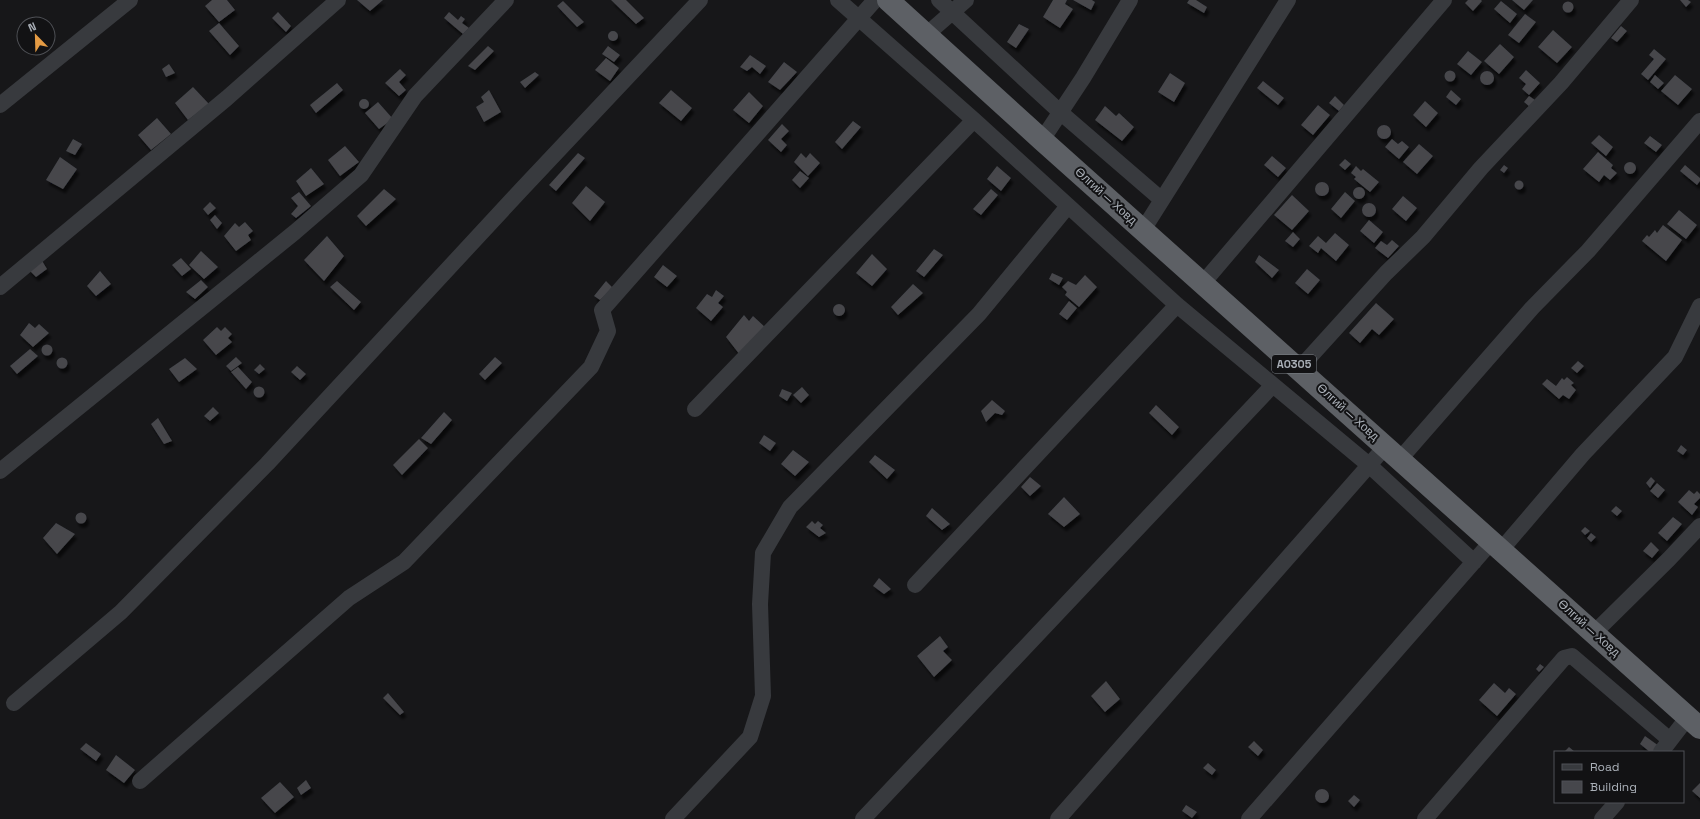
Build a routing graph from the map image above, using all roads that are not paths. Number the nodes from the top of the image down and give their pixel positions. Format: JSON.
{"nodes":[{"id":1,"x":130,"y":0,"type":"edge"},
{"id":2,"x":338,"y":0,"type":"edge"},
{"id":3,"x":506,"y":0,"type":"edge"},
{"id":4,"x":700,"y":0,"type":"edge"},
{"id":5,"x":838,"y":0,"type":"edge"},
{"id":6,"x":875,"y":0,"type":"edge"},
{"id":7,"x":888,"y":0,"type":"edge"},
{"id":8,"x":939,"y":0,"type":"edge"},
{"id":9,"x":966,"y":0,"type":"edge"},
{"id":10,"x":1130,"y":0,"type":"edge"},
{"id":11,"x":1288,"y":0,"type":"edge"},
{"id":12,"x":1444,"y":0,"type":"edge"},
{"id":13,"x":1631,"y":0,"type":"edge"},
{"id":14,"x":953,"y":12,"type":"junction"},
{"id":15,"x":859,"y":19,"type":"junction"},
{"id":16,"x":926,"y":35,"type":"junction"},
{"id":17,"x":0,"y":105,"type":"edge"},
{"id":18,"x":1060,"y":112,"type":"junction"},
{"id":19,"x":974,"y":120,"type":"junction"},
{"id":20,"x":1700,"y":121,"type":"edge"},
{"id":21,"x":1042,"y":140,"type":"junction"},
{"id":22,"x":1162,"y":200,"type":"junction"},
{"id":23,"x":1068,"y":206,"type":"junction"},
{"id":24,"x":1143,"y":230,"type":"junction"},
{"id":25,"x":1204,"y":283,"type":"junction"},
{"id":26,"x":0,"y":287,"type":"edge"},
{"id":27,"x":1178,"y":305,"type":"junction"},
{"id":28,"x":1700,"y":306,"type":"edge"},
{"id":29,"x":1299,"y":369,"type":"junction"},
{"id":30,"x":1273,"y":385,"type":"junction"},
{"id":31,"x":695,"y":409,"type":"dead end"},
{"id":32,"x":1393,"y":453,"type":"junction"},
{"id":33,"x":1369,"y":465,"type":"junction"},
{"id":34,"x":0,"y":471,"type":"edge"},
{"id":35,"x":1700,"y":526,"type":"edge"},
{"id":36,"x":1497,"y":545,"type":"junction"},
{"id":37,"x":1474,"y":562,"type":"junction"},
{"id":38,"x":915,"y":585,"type":"dead end"},
{"id":39,"x":1594,"y":633,"type":"junction"},
{"id":40,"x":14,"y":702,"type":"dead end"},
{"id":41,"x":1696,"y":723,"type":"edge"},
{"id":42,"x":1666,"y":746,"type":"edge"},
{"id":43,"x":140,"y":781,"type":"dead end"},
{"id":44,"x":1616,"y":803,"type":"edge"},
{"id":45,"x":673,"y":819,"type":"edge"},
{"id":46,"x":863,"y":819,"type":"edge"},
{"id":47,"x":1058,"y":819,"type":"edge"},
{"id":48,"x":1248,"y":819,"type":"edge"},
{"id":49,"x":1425,"y":819,"type":"edge"},
{"id":50,"x":1602,"y":819,"type":"edge"}],
"edges":[{"from":1,"to":17,"type":"street"},
{"from":2,"to":26,"type":"street"},
{"from":3,"to":34,"type":"street"},
{"from":4,"to":40,"type":"street"},
{"from":5,"to":15,"type":"street"},
{"from":6,"to":15,"type":"street"},
{"from":7,"to":16,"type":"highway","name":"Өлгий — Ховд","number":"A0305"},
{"from":8,"to":14,"type":"street"},
{"from":9,"to":14,"type":"street"},
{"from":10,"to":18,"type":"street"},
{"from":11,"to":22,"type":"street"},
{"from":12,"to":25,"type":"street"},
{"from":13,"to":29,"type":"street"},
{"from":14,"to":16,"type":"street"},
{"from":14,"to":18,"type":"street"},
{"from":15,"to":19,"type":"street"},
{"from":15,"to":43,"type":"street"},
{"from":16,"to":21,"type":"highway","name":"Өлгий — Ховд","number":"A0305"},
{"from":18,"to":21,"type":"street"},
{"from":18,"to":22,"type":"street"},
{"from":19,"to":23,"type":"street"},
{"from":19,"to":31,"type":"street"},
{"from":20,"to":32,"type":"street"},
{"from":21,"to":24,"type":"highway","name":"Өлгий — Ховд","number":"A0305"},
{"from":22,"to":24,"type":"street"},
{"from":23,"to":27,"type":"street"},
{"from":23,"to":45,"type":"street"},
{"from":24,"to":25,"type":"highway","name":"Өлгий — Ховд","number":"A0305"},
{"from":25,"to":29,"type":"highway","name":"Өлгий — Ховд","number":"A0305"},
{"from":27,"to":30,"type":"street"},
{"from":27,"to":38,"type":"street"},
{"from":28,"to":36,"type":"street"},
{"from":29,"to":32,"type":"highway","name":"Өлгий — Ховд","number":"A0305"},
{"from":30,"to":33,"type":"street"},
{"from":30,"to":46,"type":"street"},
{"from":32,"to":33,"type":"street"},
{"from":32,"to":36,"type":"highway","name":"Өлгий — Ховд","number":"A0305"},
{"from":33,"to":37,"type":"street"},
{"from":33,"to":47,"type":"street"},
{"from":35,"to":39,"type":"street"},
{"from":36,"to":37,"type":"street"},
{"from":36,"to":39,"type":"highway","name":"Өлгий — Ховд","number":"A0305"},
{"from":37,"to":48,"type":"street"},
{"from":39,"to":41,"type":"highway","name":"Өлгий — Ховд","number":"A0305"},
{"from":41,"to":42,"type":"street"},
{"from":42,"to":49,"type":"street"},
{"from":44,"to":50,"type":"street"}]}
